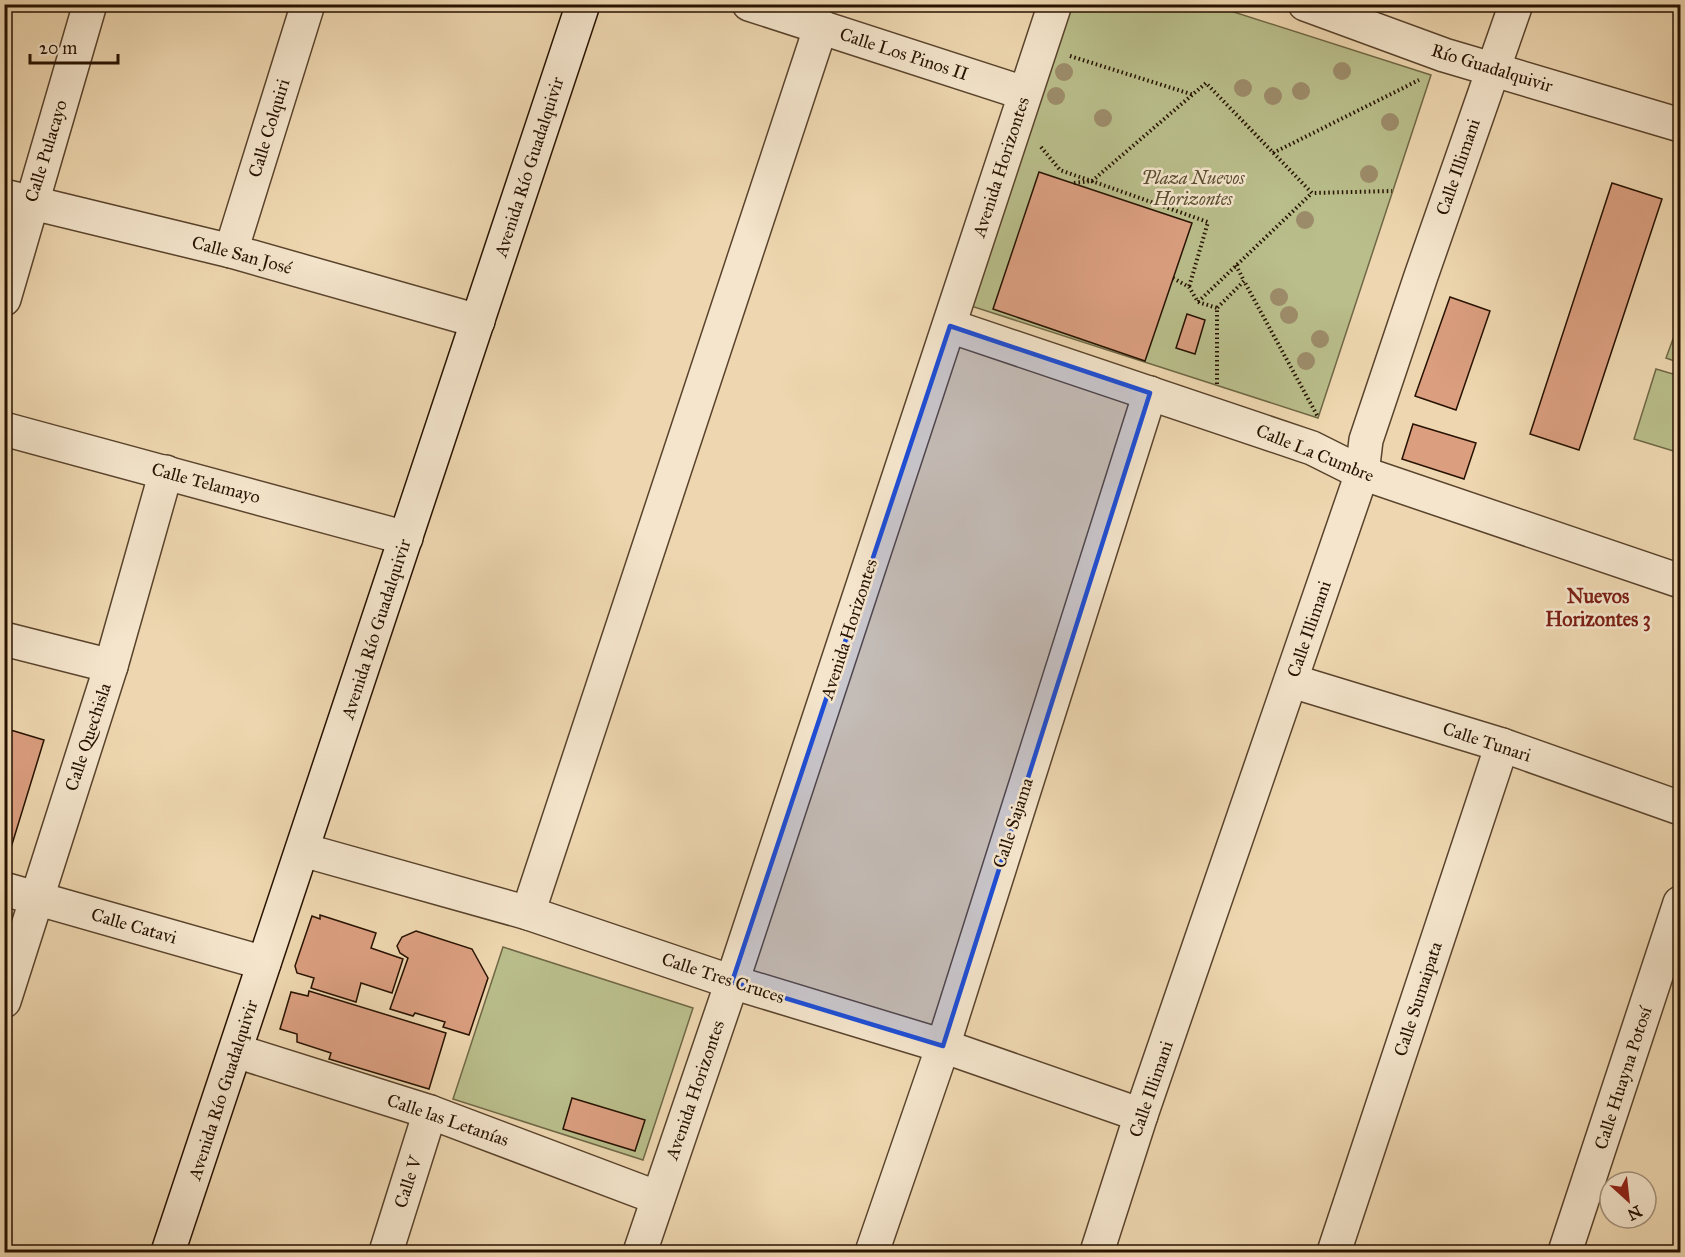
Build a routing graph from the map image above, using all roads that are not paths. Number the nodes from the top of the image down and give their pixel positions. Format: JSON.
{"nodes":[{"id":1,"x":90,"y":4,"type":"edge"},
{"id":2,"x":308,"y":4,"type":"edge"},
{"id":3,"x":583,"y":4,"type":"edge"},
{"id":4,"x":749,"y":4,"type":"edge"},
{"id":5,"x":1054,"y":4,"type":"edge"},
{"id":6,"x":1305,"y":4,"type":"edge"},
{"id":7,"x":1516,"y":4,"type":"edge"},
{"id":8,"x":821,"y":26,"type":"junction"},
{"id":9,"x":1493,"y":69,"type":"junction"},
{"id":10,"x":1024,"y":93,"type":"junction"},
{"id":11,"x":1680,"y":125,"type":"edge"},
{"id":12,"x":18,"y":200,"type":"edge"},
{"id":13,"x":231,"y":251,"type":"junction"},
{"id":14,"x":4,"y":299,"type":"edge"},
{"id":15,"x":478,"y":321,"type":"junction"},
{"id":16,"x":950,"y":326,"type":"junction"},
{"id":17,"x":1150,"y":393,"type":"junction"},
{"id":18,"x":4,"y":429,"type":"edge"},
{"id":19,"x":166,"y":472,"type":"junction"},
{"id":20,"x":1362,"y":473,"type":"junction"},
{"id":21,"x":406,"y":538,"type":"junction"},
{"id":22,"x":1680,"y":581,"type":"edge"},
{"id":23,"x":4,"y":639,"type":"edge"},
{"id":24,"x":111,"y":666,"type":"junction"},
{"id":25,"x":1292,"y":681,"type":"junction"},
{"id":26,"x":1502,"y":745,"type":"junction"},
{"id":27,"x":1680,"y":808,"type":"edge"},
{"id":28,"x":303,"y":850,"type":"junction"},
{"id":29,"x":4,"y":889,"type":"edge"},
{"id":30,"x":37,"y":898,"type":"junction"},
{"id":31,"x":1680,"y":903,"type":"edge"},
{"id":32,"x":528,"y":913,"type":"junction"},
{"id":33,"x":264,"y":963,"type":"junction"},
{"id":34,"x":732,"y":982,"type":"junction"},
{"id":35,"x":4,"y":1001,"type":"edge"},
{"id":36,"x":943,"y":1046,"type":"junction"},
{"id":37,"x":236,"y":1051,"type":"junction"},
{"id":38,"x":430,"y":1112,"type":"junction"},
{"id":39,"x":1142,"y":1115,"type":"junction"},
{"id":40,"x":658,"y":1197,"type":"junction"},
{"id":41,"x":168,"y":1252,"type":"edge"},
{"id":42,"x":386,"y":1252,"type":"edge"},
{"id":43,"x":640,"y":1252,"type":"edge"},
{"id":44,"x":872,"y":1252,"type":"edge"},
{"id":45,"x":1096,"y":1252,"type":"edge"},
{"id":46,"x":1334,"y":1252,"type":"edge"},
{"id":47,"x":1565,"y":1252,"type":"edge"}],
"edges":[{"from":1,"to":12,"type":"street","name":"Calle Pulacayo"},
{"from":2,"to":13,"type":"street","name":"Calle Colquiri"},
{"from":3,"to":15,"type":"street","name":"Avenida Río Guadalquivir"},
{"from":4,"to":8,"type":"street","name":"Calle Los Pinos II"},
{"from":5,"to":10,"type":"street","name":"Avenida Horizontes"},
{"from":6,"to":9,"type":"street","name":"Río Guadalquivir"},
{"from":7,"to":9,"type":"street","name":"Calle Illimani"},
{"from":8,"to":10,"type":"street","name":"Calle Los Pinos II"},
{"from":8,"to":32,"type":"street"},
{"from":9,"to":11,"type":"street","name":"Río Guadalquivir"},
{"from":9,"to":20,"type":"street","name":"Calle Illimani"},
{"from":10,"to":16,"type":"street","name":"Avenida Horizontes"},
{"from":12,"to":13,"type":"street","name":"Calle San José"},
{"from":12,"to":14,"type":"street","name":"Calle Pulacayo"},
{"from":13,"to":15,"type":"street","name":"Calle San José"},
{"from":15,"to":21,"type":"street","name":"Avenida Río Guadalquivir"},
{"from":16,"to":17,"type":"street","name":"Calle La Cumbre"},
{"from":16,"to":34,"type":"street","name":"Avenida Horizontes"},
{"from":17,"to":20,"type":"street","name":"Calle La Cumbre"},
{"from":17,"to":36,"type":"street","name":"Calle Sajama"},
{"from":18,"to":19,"type":"street","name":"Calle Telamayo"},
{"from":19,"to":21,"type":"street","name":"Calle Telamayo"},
{"from":19,"to":24,"type":"street","name":"Calle Quechisla"},
{"from":20,"to":22,"type":"street","name":"Calle La Cumbre"},
{"from":20,"to":25,"type":"street","name":"Calle Illimani"},
{"from":21,"to":28,"type":"street","name":"Avenida Río Guadalquivir"},
{"from":23,"to":24,"type":"street"},
{"from":24,"to":30,"type":"street","name":"Calle Quechisla"},
{"from":25,"to":26,"type":"street","name":"Calle Tunari"},
{"from":25,"to":39,"type":"street","name":"Calle Illimani"},
{"from":26,"to":27,"type":"street","name":"Calle Tunari"},
{"from":26,"to":46,"type":"street","name":"Calle Sumaipata"},
{"from":28,"to":32,"type":"street","name":"Calle Tres Cruces"},
{"from":28,"to":33,"type":"street","name":"Avenida Río Guadalquivir"},
{"from":29,"to":30,"type":"street","name":"Calle Catavi"},
{"from":30,"to":33,"type":"street","name":"Calle Catavi"},
{"from":30,"to":35,"type":"street","name":"Calle Quechisla"},
{"from":31,"to":47,"type":"street","name":"Calle Huayna Potosí"},
{"from":32,"to":34,"type":"street","name":"Calle Tres Cruces"},
{"from":33,"to":37,"type":"street","name":"Avenida Río Guadalquivir"},
{"from":34,"to":36,"type":"street","name":"Calle Tres Cruces"},
{"from":34,"to":40,"type":"street","name":"Avenida Horizontes"},
{"from":36,"to":39,"type":"street","name":"Calle Tres Cruces"},
{"from":36,"to":44,"type":"street","name":"Calle Sajama"},
{"from":37,"to":38,"type":"street","name":"Calle las Letanías"},
{"from":37,"to":41,"type":"street","name":"Avenida Río Guadalquivir"},
{"from":38,"to":40,"type":"street","name":"Calle las Letanías"},
{"from":38,"to":42,"type":"street","name":"Calle V"},
{"from":39,"to":45,"type":"street","name":"Calle Illimani"},
{"from":40,"to":43,"type":"street","name":"Avenida Horizontes"}]}
